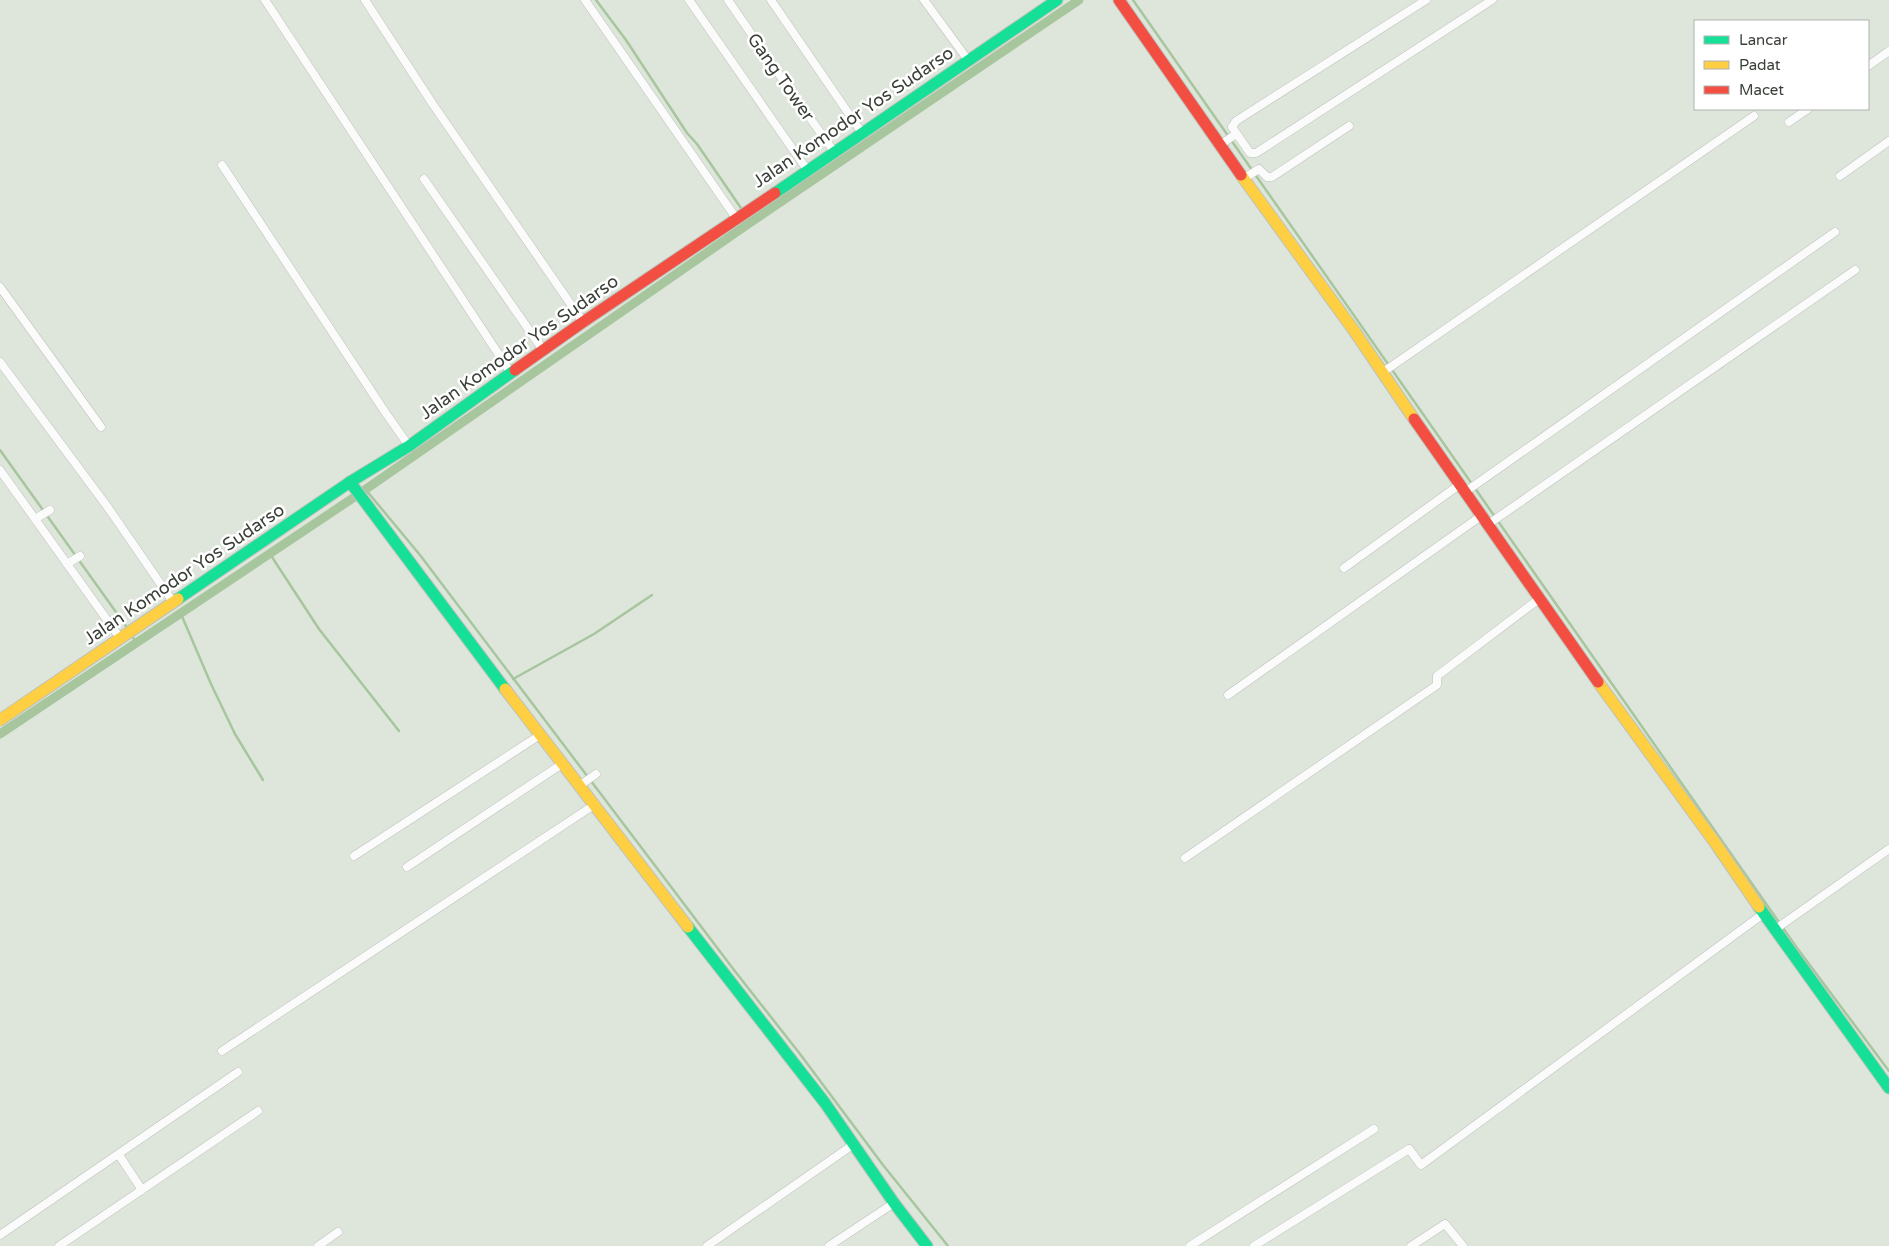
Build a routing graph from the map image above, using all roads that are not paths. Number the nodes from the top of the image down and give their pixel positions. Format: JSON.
{"nodes":[{"id":1,"x":265,"y":0,"type":"edge"},
{"id":2,"x":364,"y":0,"type":"edge"},
{"id":3,"x":585,"y":0,"type":"edge"},
{"id":4,"x":689,"y":0,"type":"edge"},
{"id":5,"x":728,"y":0,"type":"edge"},
{"id":6,"x":772,"y":0,"type":"edge"},
{"id":7,"x":924,"y":0,"type":"edge"},
{"id":8,"x":1057,"y":0,"type":"edge"},
{"id":9,"x":1119,"y":0,"type":"edge"},
{"id":10,"x":1426,"y":0,"type":"edge"},
{"id":11,"x":1492,"y":0,"type":"edge"},
{"id":12,"x":1889,"y":51,"type":"edge"},
{"id":13,"x":968,"y":60,"type":"junction"},
{"id":14,"x":1869,"y":65,"type":"edge"},
{"id":15,"x":1807,"y":110,"type":"edge"},
{"id":16,"x":1754,"y":116,"type":"dead end"},
{"id":17,"x":1790,"y":122,"type":"dead end"},
{"id":18,"x":1349,"y":126,"type":"dead end"},
{"id":19,"x":862,"y":133,"type":"junction"},
{"id":20,"x":1234,"y":135,"type":"junction"},
{"id":21,"x":1889,"y":141,"type":"edge"},
{"id":22,"x":1222,"y":144,"type":"junction"},
{"id":23,"x":835,"y":153,"type":"junction"},
{"id":24,"x":222,"y":164,"type":"dead end"},
{"id":25,"x":808,"y":171,"type":"junction"},
{"id":26,"x":1248,"y":176,"type":"junction"},
{"id":27,"x":1840,"y":176,"type":"dead end"},
{"id":28,"x":424,"y":180,"type":"dead end"},
{"id":29,"x":742,"y":214,"type":"junction"},
{"id":30,"x":1835,"y":232,"type":"dead end"},
{"id":31,"x":1855,"y":270,"type":"dead end"},
{"id":32,"x":0,"y":287,"type":"edge"},
{"id":33,"x":583,"y":322,"type":"junction"},
{"id":34,"x":543,"y":350,"type":"junction"},
{"id":35,"x":0,"y":362,"type":"edge"},
{"id":36,"x":1388,"y":369,"type":"junction"},
{"id":37,"x":511,"y":373,"type":"junction"},
{"id":38,"x":101,"y":427,"type":"dead end"},
{"id":39,"x":409,"y":446,"type":"junction"},
{"id":40,"x":0,"y":470,"type":"edge"},
{"id":41,"x":352,"y":485,"type":"junction"},
{"id":42,"x":1464,"y":489,"type":"junction"},
{"id":43,"x":50,"y":510,"type":"dead end"},
{"id":44,"x":38,"y":518,"type":"junction"},
{"id":45,"x":1486,"y":521,"type":"junction"},
{"id":46,"x":80,"y":556,"type":"dead end"},
{"id":47,"x":70,"y":563,"type":"junction"},
{"id":48,"x":1344,"y":568,"type":"dead end"},
{"id":49,"x":1539,"y":599,"type":"junction"},
{"id":50,"x":173,"y":602,"type":"junction"},
{"id":51,"x":120,"y":638,"type":"junction"},
{"id":52,"x":1228,"y":695,"type":"dead end"},
{"id":53,"x":0,"y":720,"type":"edge"},
{"id":54,"x":540,"y":735,"type":"junction"},
{"id":55,"x":562,"y":764,"type":"junction"},
{"id":56,"x":594,"y":775,"type":"dead end"},
{"id":57,"x":582,"y":784,"type":"junction"},
{"id":58,"x":594,"y":805,"type":"junction"},
{"id":59,"x":1889,"y":849,"type":"edge"},
{"id":60,"x":354,"y":856,"type":"dead end"},
{"id":61,"x":1185,"y":858,"type":"dead end"},
{"id":62,"x":407,"y":867,"type":"dead end"},
{"id":63,"x":1763,"y":914,"type":"junction"},
{"id":64,"x":1776,"y":929,"type":"junction"},
{"id":65,"x":222,"y":1051,"type":"dead end"},
{"id":66,"x":238,"y":1072,"type":"dead end"},
{"id":67,"x":1889,"y":1088,"type":"edge"},
{"id":68,"x":258,"y":1111,"type":"dead end"},
{"id":69,"x":1374,"y":1130,"type":"dead end"},
{"id":70,"x":854,"y":1144,"type":"junction"},
{"id":71,"x":119,"y":1155,"type":"junction"},
{"id":72,"x":142,"y":1190,"type":"junction"},
{"id":73,"x":894,"y":1203,"type":"junction"},
{"id":74,"x":338,"y":1232,"type":"dead end"},
{"id":75,"x":0,"y":1235,"type":"edge"},
{"id":76,"x":59,"y":1246,"type":"edge"},
{"id":77,"x":318,"y":1246,"type":"edge"},
{"id":78,"x":707,"y":1246,"type":"edge"},
{"id":79,"x":829,"y":1246,"type":"edge"},
{"id":80,"x":927,"y":1246,"type":"edge"},
{"id":81,"x":1190,"y":1246,"type":"edge"},
{"id":82,"x":1254,"y":1246,"type":"edge"},
{"id":83,"x":1411,"y":1246,"type":"edge"},
{"id":84,"x":1463,"y":1246,"type":"edge"}],
"edges":[{"from":1,"to":37,"type":"street"},
{"from":2,"to":33,"type":"street"},
{"from":3,"to":29,"type":"street"},
{"from":4,"to":25,"type":"street"},
{"from":5,"to":23,"type":"street","name":"Gang Tower"},
{"from":6,"to":19,"type":"street"},
{"from":7,"to":13,"type":"street"},
{"from":8,"to":13,"type":"street","name":"Jalan Komodor Yos Sudarso"},
{"from":9,"to":22,"type":"street"},
{"from":10,"to":20,"type":"street"},
{"from":11,"to":20,"type":"street"},
{"from":12,"to":14,"type":"street"},
{"from":13,"to":19,"type":"street","name":"Jalan Komodor Yos Sudarso"},
{"from":15,"to":17,"type":"street"},
{"from":16,"to":36,"type":"street"},
{"from":18,"to":26,"type":"street"},
{"from":19,"to":23,"type":"street","name":"Jalan Komodor Yos Sudarso"},
{"from":20,"to":22,"type":"street"},
{"from":21,"to":27,"type":"street"},
{"from":22,"to":26,"type":"street"},
{"from":23,"to":25,"type":"street","name":"Jalan Komodor Yos Sudarso"},
{"from":24,"to":39,"type":"street"},
{"from":25,"to":29,"type":"street","name":"Jalan Komodor Yos Sudarso"},
{"from":26,"to":36,"type":"street"},
{"from":28,"to":34,"type":"street"},
{"from":29,"to":33,"type":"street","name":"Jalan Komodor Yos Sudarso"},
{"from":30,"to":42,"type":"street"},
{"from":31,"to":45,"type":"street"},
{"from":32,"to":38,"type":"street"},
{"from":33,"to":34,"type":"street","name":"Jalan Komodor Yos Sudarso"},
{"from":34,"to":37,"type":"street","name":"Jalan Komodor Yos Sudarso"},
{"from":35,"to":50,"type":"street"},
{"from":36,"to":42,"type":"street"},
{"from":37,"to":39,"type":"street","name":"Jalan Komodor Yos Sudarso"},
{"from":39,"to":41,"type":"street","name":"Jalan Komodor Yos Sudarso"},
{"from":40,"to":44,"type":"street"},
{"from":41,"to":50,"type":"street","name":"Jalan Komodor Yos Sudarso"},
{"from":41,"to":54,"type":"street"},
{"from":42,"to":45,"type":"street"},
{"from":42,"to":48,"type":"street"},
{"from":43,"to":44,"type":"street"},
{"from":44,"to":47,"type":"street"},
{"from":45,"to":49,"type":"street"},
{"from":45,"to":52,"type":"street"},
{"from":46,"to":47,"type":"street"},
{"from":47,"to":51,"type":"street"},
{"from":49,"to":61,"type":"street"},
{"from":49,"to":63,"type":"street"},
{"from":50,"to":51,"type":"street","name":"Jalan Komodor Yos Sudarso"},
{"from":51,"to":53,"type":"street","name":"Jalan Komodor Yos Sudarso"},
{"from":54,"to":55,"type":"street"},
{"from":54,"to":60,"type":"street"},
{"from":55,"to":57,"type":"street"},
{"from":55,"to":62,"type":"street"},
{"from":56,"to":57,"type":"street"},
{"from":57,"to":58,"type":"street"},
{"from":58,"to":65,"type":"street"},
{"from":58,"to":70,"type":"street"},
{"from":59,"to":64,"type":"street"},
{"from":63,"to":64,"type":"street"},
{"from":63,"to":82,"type":"street"},
{"from":64,"to":67,"type":"street"},
{"from":66,"to":71,"type":"street"},
{"from":68,"to":72,"type":"street"},
{"from":69,"to":81,"type":"street"},
{"from":70,"to":73,"type":"street"},
{"from":70,"to":78,"type":"street"},
{"from":71,"to":72,"type":"street"},
{"from":71,"to":75,"type":"street"},
{"from":72,"to":76,"type":"street"},
{"from":73,"to":79,"type":"street"},
{"from":73,"to":80,"type":"street"},
{"from":74,"to":77,"type":"street"},
{"from":83,"to":84,"type":"street"}]}
